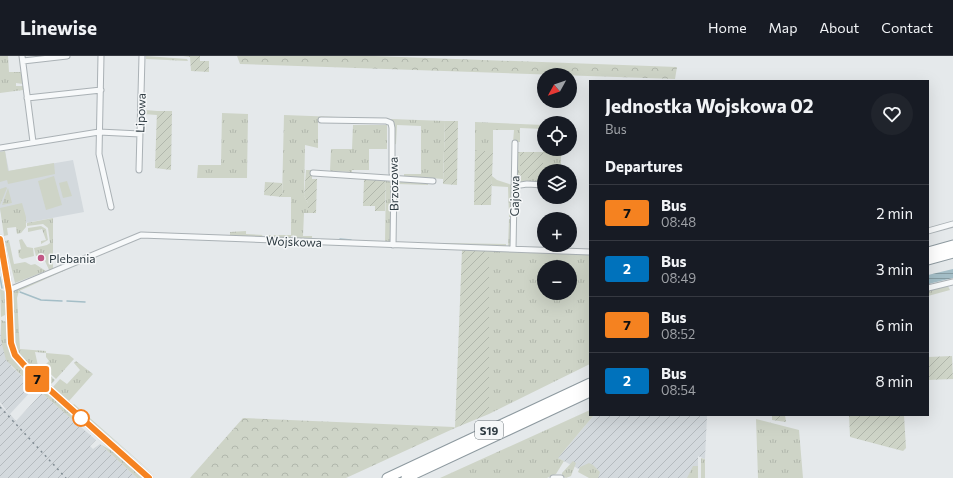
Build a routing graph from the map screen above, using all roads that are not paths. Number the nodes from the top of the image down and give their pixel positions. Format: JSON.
{"nodes":[{"id":1,"x":67,"y":56,"type":"edge"},
{"id":2,"x":101,"y":56,"type":"edge"},
{"id":3,"x":142,"y":56,"type":"edge"},
{"id":4,"x":22,"y":58,"type":"edge"},
{"id":5,"x":101,"y":90,"type":"junction"},
{"id":6,"x":27,"y":98,"type":"junction"},
{"id":7,"x":320,"y":120,"type":"dead end"},
{"id":8,"x":99,"y":132,"type":"junction"},
{"id":9,"x":140,"y":134,"type":"junction"},
{"id":10,"x":33,"y":142,"type":"junction"},
{"id":11,"x":516,"y":143,"type":"dead end"},
{"id":12,"x":0,"y":148,"type":"edge"},
{"id":13,"x":139,"y":170,"type":"dead end"},
{"id":14,"x":313,"y":173,"type":"dead end"},
{"id":15,"x":394,"y":179,"type":"junction"},
{"id":16,"x":433,"y":181,"type":"dead end"},
{"id":17,"x":537,"y":185,"type":"edge"},
{"id":18,"x":514,"y":186,"type":"junction"},
{"id":19,"x":111,"y":207,"type":"dead end"},
{"id":20,"x":953,"y":224,"type":"edge"},
{"id":21,"x":929,"y":231,"type":"edge"},
{"id":22,"x":0,"y":239,"type":"edge"},
{"id":23,"x":393,"y":245,"type":"junction"},
{"id":24,"x":953,"y":245,"type":"edge"},
{"id":25,"x":513,"y":249,"type":"junction"},
{"id":26,"x":589,"y":252,"type":"edge"},
{"id":27,"x":929,"y":252,"type":"edge"},
{"id":28,"x":953,"y":253,"type":"edge"},
{"id":29,"x":929,"y":260,"type":"edge"},
{"id":30,"x":953,"y":282,"type":"edge"},
{"id":31,"x":929,"y":288,"type":"edge"},
{"id":32,"x":9,"y":290,"type":"junction"},
{"id":33,"x":589,"y":383,"type":"edge"},
{"id":34,"x":589,"y":392,"type":"edge"},
{"id":35,"x":149,"y":478,"type":"edge"},
{"id":36,"x":387,"y":478,"type":"edge"},
{"id":37,"x":406,"y":478,"type":"edge"},
{"id":38,"x":554,"y":478,"type":"edge"},
{"id":39,"x":561,"y":478,"type":"edge"}],
"edges":[{"from":1,"to":4,"type":"street"},
{"from":2,"to":5,"type":"street"},
{"from":3,"to":9,"type":"street","name":"Lipowa"},
{"from":4,"to":6,"type":"street"},
{"from":5,"to":6,"type":"street"},
{"from":5,"to":8,"type":"street"},
{"from":6,"to":10,"type":"street"},
{"from":7,"to":15,"type":"street","name":"Brzozowa"},
{"from":8,"to":9,"type":"street"},
{"from":8,"to":10,"type":"street"},
{"from":8,"to":19,"type":"street"},
{"from":9,"to":13,"type":"street","name":"Lipowa"},
{"from":10,"to":12,"type":"street"},
{"from":11,"to":18,"type":"street","name":"Gajowa"},
{"from":14,"to":15,"type":"street"},
{"from":15,"to":16,"type":"street"},
{"from":15,"to":23,"type":"street","name":"Brzozowa"},
{"from":17,"to":18,"type":"street"},
{"from":18,"to":25,"type":"street","name":"Gajowa"},
{"from":20,"to":21,"type":"street"},
{"from":22,"to":32,"type":"street"},
{"from":23,"to":25,"type":"street","name":"Wojskowa"},
{"from":23,"to":32,"type":"street","name":"Wojskowa"},
{"from":24,"to":27,"type":"highway"},
{"from":25,"to":26,"type":"street","name":"Wojskowa"},
{"from":28,"to":29,"type":"highway"},
{"from":30,"to":31,"type":"street"},
{"from":32,"to":35,"type":"street"},
{"from":33,"to":36,"type":"highway","number":"S19"},
{"from":34,"to":37,"type":"highway","number":"S19"},
{"from":38,"to":39,"type":"street"}]}
